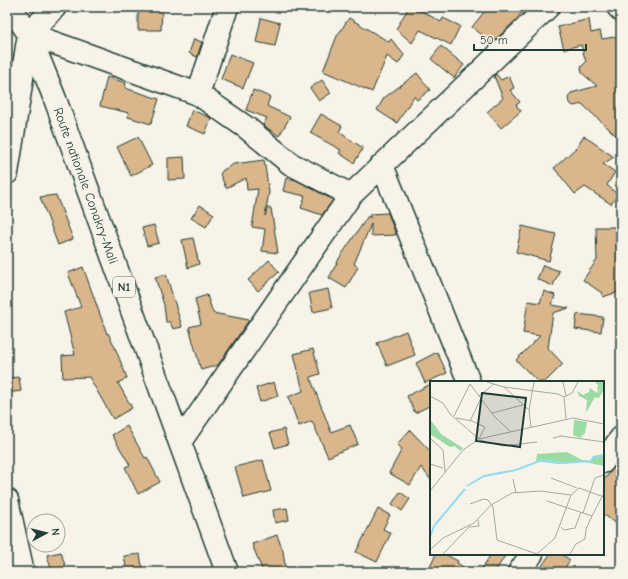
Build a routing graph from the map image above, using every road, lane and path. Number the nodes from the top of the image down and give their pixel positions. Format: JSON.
{"nodes":[{"id":1,"x":10,"y":7,"type":"edge"},
{"id":2,"x":55,"y":7,"type":"edge"},
{"id":3,"x":227,"y":7,"type":"edge"},
{"id":4,"x":548,"y":7,"type":"edge"},
{"id":5,"x":618,"y":7,"type":"edge"},
{"id":6,"x":621,"y":10,"type":"edge"},
{"id":7,"x":29,"y":34,"type":"junction"},
{"id":8,"x":198,"y":94,"type":"junction"},
{"id":9,"x":382,"y":165,"type":"junction"},
{"id":10,"x":7,"y":173,"type":"edge"},
{"id":11,"x":351,"y":195,"type":"junction"},
{"id":12,"x":469,"y":381,"type":"edge"},
{"id":13,"x":621,"y":438,"type":"edge"},
{"id":14,"x":180,"y":442,"type":"junction"},
{"id":15,"x":604,"y":461,"type":"edge"},
{"id":16,"x":7,"y":500,"type":"edge"},
{"id":17,"x":531,"y":555,"type":"edge"},
{"id":18,"x":23,"y":572,"type":"edge"},
{"id":19,"x":227,"y":572,"type":"edge"},
{"id":20,"x":519,"y":572,"type":"edge"}],
"edges":[{"from":1,"to":7,"type":"main road","name":"Route nationale Conakry-Mali","number":"N1"},
{"from":2,"to":7,"type":"main road"},
{"from":3,"to":8,"type":"main road"},
{"from":4,"to":9,"type":"main road"},
{"from":5,"to":6,"type":"main road"},
{"from":7,"to":8,"type":"main road"},
{"from":7,"to":10,"type":"main road"},
{"from":7,"to":14,"type":"main road","name":"Route nationale Conakry-Mali","number":"N1"},
{"from":8,"to":11,"type":"main road"},
{"from":9,"to":11,"type":"main road"},
{"from":9,"to":12,"type":"main road"},
{"from":11,"to":14,"type":"main road"},
{"from":13,"to":15,"type":"main road"},
{"from":14,"to":19,"type":"main road","name":"Route nationale Conakry-Mali","number":"N1"},
{"from":16,"to":18,"type":"main road"},
{"from":17,"to":20,"type":"main road"}]}
